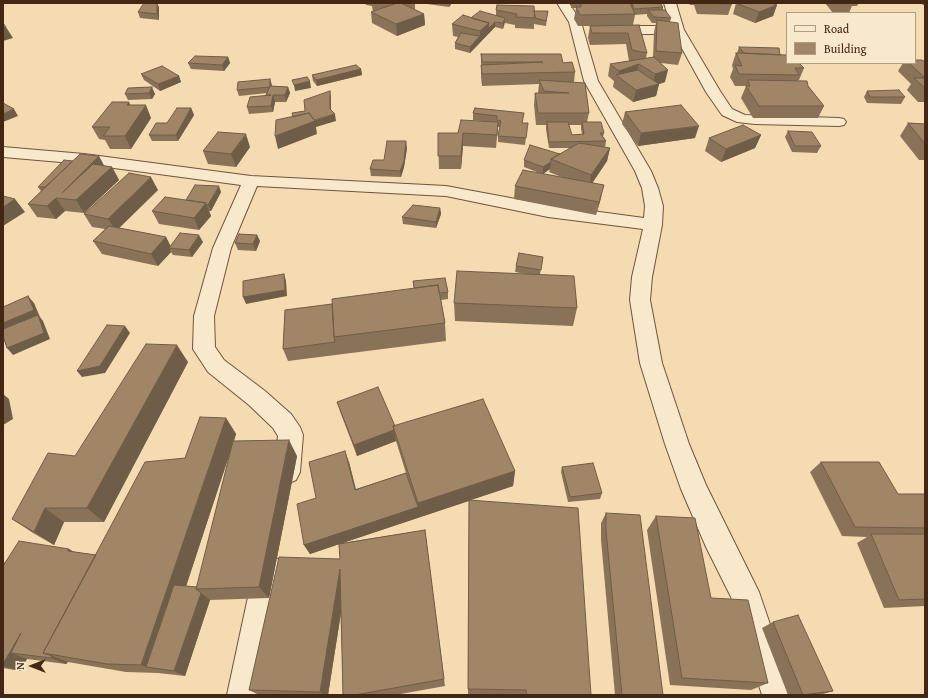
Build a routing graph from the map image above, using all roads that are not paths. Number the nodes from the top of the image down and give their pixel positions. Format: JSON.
{"nodes":[{"id":1,"x":563,"y":3,"type":"edge"},
{"id":2,"x":670,"y":3,"type":"edge"},
{"id":3,"x":590,"y":30,"type":"junction"},
{"id":4,"x":678,"y":30,"type":"junction"},
{"id":5,"x":839,"y":122,"type":"dead end"},
{"id":6,"x":10,"y":152,"type":"edge"},
{"id":7,"x":3,"y":163,"type":"edge"},
{"id":8,"x":251,"y":181,"type":"junction"},
{"id":9,"x":653,"y":225,"type":"junction"},
{"id":10,"x":283,"y":495,"type":"edge"},
{"id":11,"x":272,"y":549,"type":"edge"},
{"id":12,"x":243,"y":695,"type":"edge"},
{"id":13,"x":778,"y":695,"type":"edge"}],
"edges":[{"from":1,"to":3,"type":"street"},
{"from":2,"to":4,"type":"street"},
{"from":3,"to":4,"type":"street"},
{"from":3,"to":9,"type":"street"},
{"from":4,"to":5,"type":"street"},
{"from":6,"to":7,"type":"street"},
{"from":6,"to":8,"type":"street"},
{"from":8,"to":9,"type":"street"},
{"from":8,"to":10,"type":"street"},
{"from":9,"to":13,"type":"street"},
{"from":11,"to":12,"type":"street"}]}
